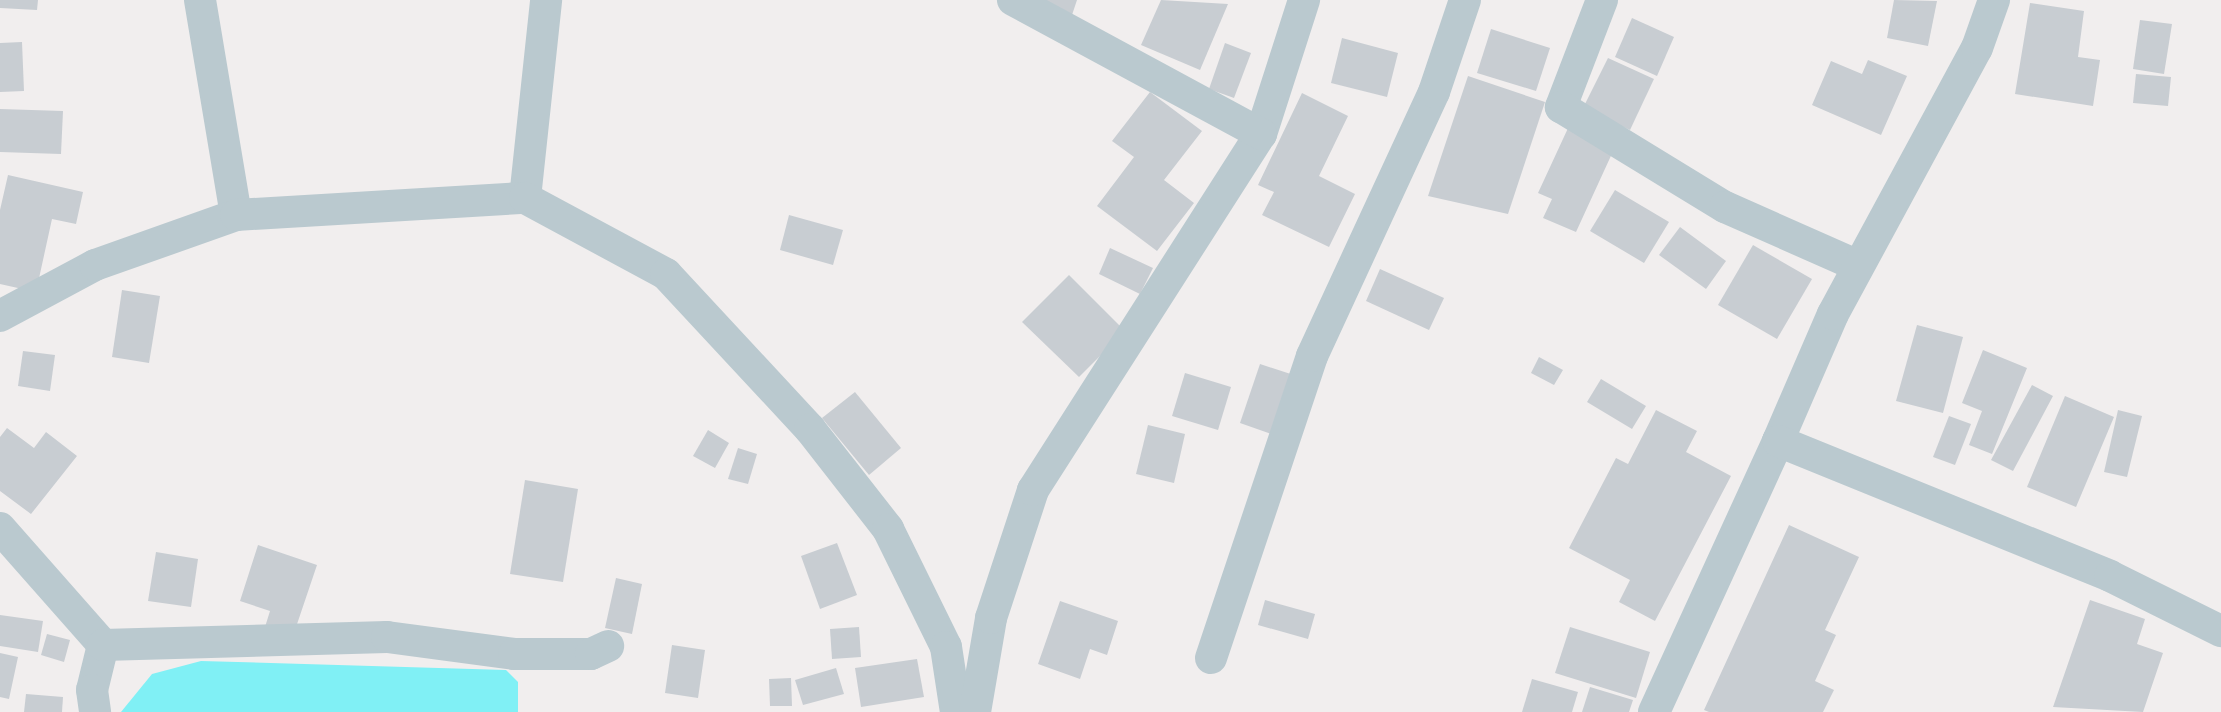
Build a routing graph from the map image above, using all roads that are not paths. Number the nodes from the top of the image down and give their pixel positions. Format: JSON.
{"nodes":[{"id":1,"x":200,"y":0,"type":"edge"},
{"id":2,"x":546,"y":0,"type":"edge"},
{"id":3,"x":1013,"y":0,"type":"edge"},
{"id":4,"x":1304,"y":0,"type":"edge"},
{"id":5,"x":1465,"y":0,"type":"edge"},
{"id":6,"x":1602,"y":0,"type":"edge"},
{"id":7,"x":1994,"y":0,"type":"edge"},
{"id":8,"x":1261,"y":134,"type":"junction"},
{"id":9,"x":525,"y":198,"type":"junction"},
{"id":10,"x":236,"y":215,"type":"junction"},
{"id":11,"x":1858,"y":266,"type":"junction"},
{"id":12,"x":0,"y":316,"type":"edge"},
{"id":13,"x":1778,"y":441,"type":"junction"},
{"id":14,"x":0,"y":528,"type":"edge"},
{"id":15,"x":2221,"y":631,"type":"edge"},
{"id":16,"x":103,"y":645,"type":"junction"},
{"id":17,"x":608,"y":646,"type":"dead end"},
{"id":18,"x":1211,"y":658,"type":"dead end"},
{"id":19,"x":95,"y":712,"type":"edge"},
{"id":20,"x":956,"y":712,"type":"edge"},
{"id":21,"x":975,"y":712,"type":"edge"},
{"id":22,"x":1654,"y":712,"type":"edge"}],
"edges":[{"from":1,"to":10,"type":"street"},
{"from":2,"to":9,"type":"street"},
{"from":3,"to":8,"type":"street"},
{"from":4,"to":8,"type":"street"},
{"from":5,"to":18,"type":"street"},
{"from":6,"to":11,"type":"street"},
{"from":7,"to":11,"type":"street"},
{"from":8,"to":21,"type":"street"},
{"from":9,"to":10,"type":"street"},
{"from":9,"to":20,"type":"street"},
{"from":10,"to":12,"type":"street"},
{"from":11,"to":13,"type":"street"},
{"from":13,"to":15,"type":"street"},
{"from":13,"to":22,"type":"street"},
{"from":14,"to":16,"type":"street"},
{"from":16,"to":17,"type":"street"},
{"from":16,"to":19,"type":"street"}]}
